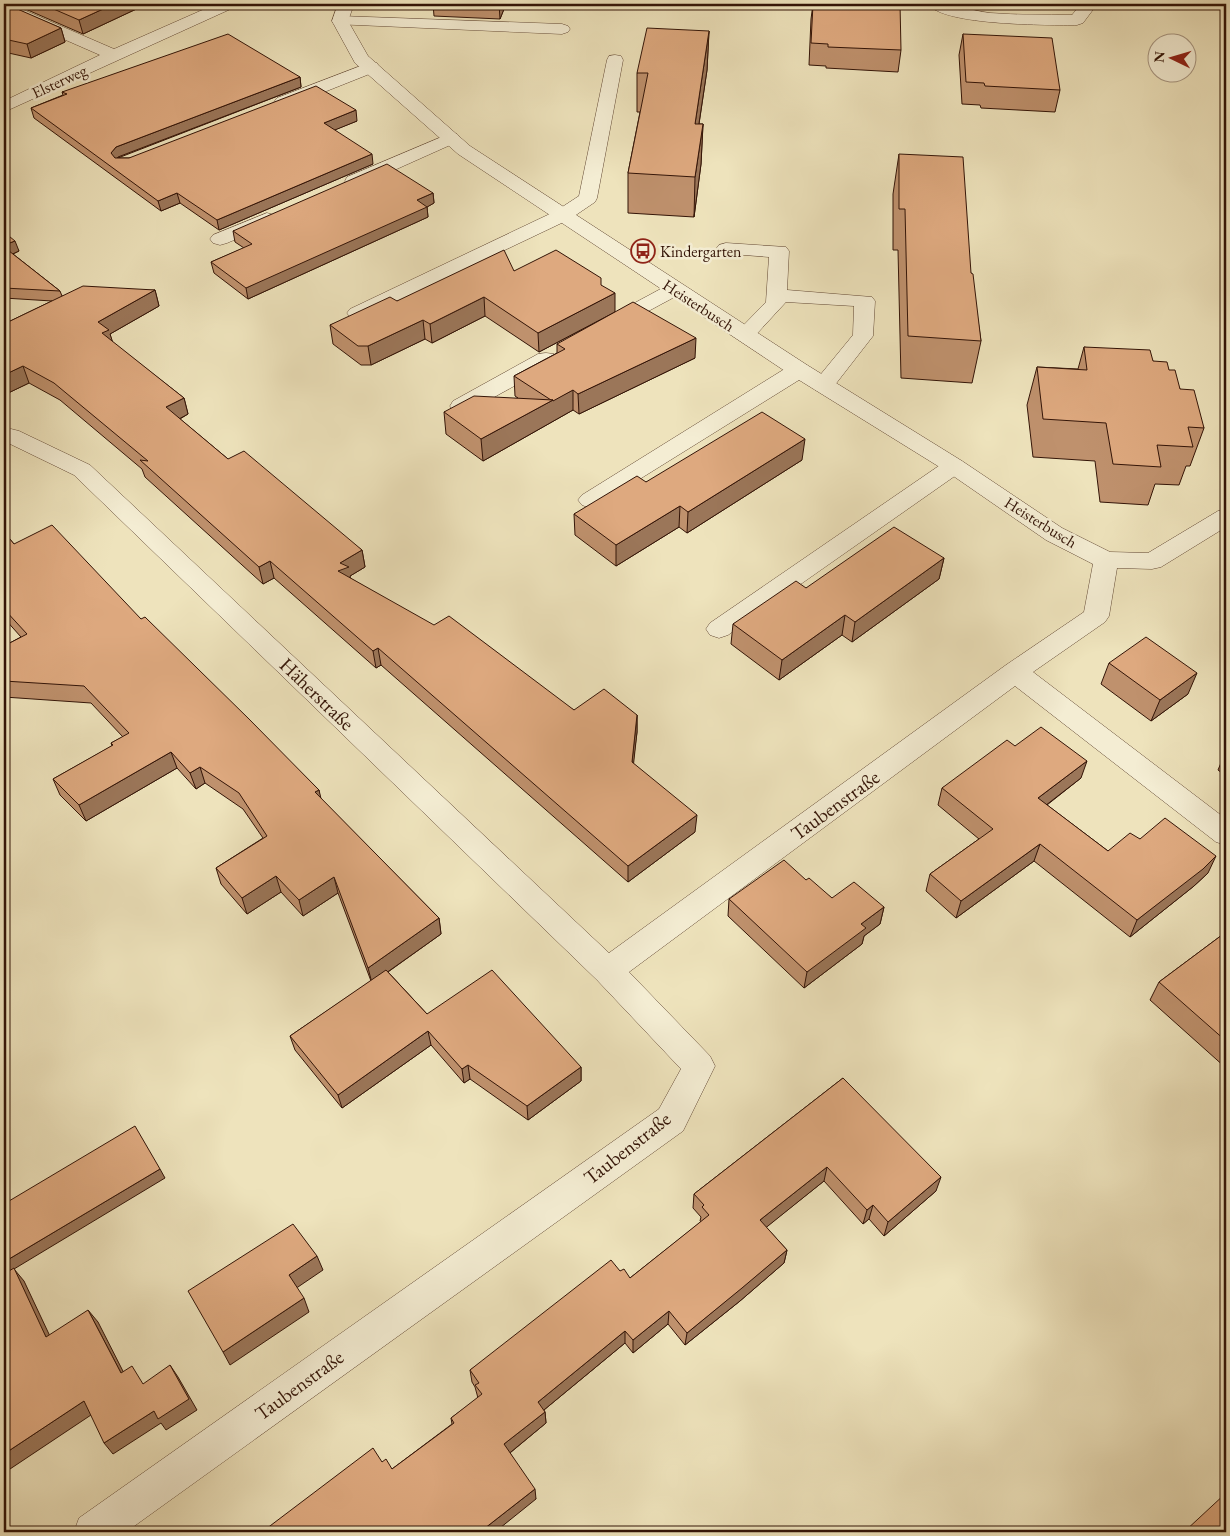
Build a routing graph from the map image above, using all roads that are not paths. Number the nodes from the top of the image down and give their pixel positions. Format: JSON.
{"nodes":[{"id":1,"x":229,"y":4,"type":"edge"},
{"id":2,"x":936,"y":4,"type":"edge"},
{"id":3,"x":4,"y":7,"type":"edge"},
{"id":4,"x":1087,"y":8,"type":"dead end"},
{"id":5,"x":343,"y":12,"type":"edge"},
{"id":6,"x":562,"y":29,"type":"dead end"},
{"id":7,"x":114,"y":55,"type":"junction"},
{"id":8,"x":615,"y":60,"type":"dead end"},
{"id":9,"x":371,"y":67,"type":"junction"},
{"id":10,"x":271,"y":106,"type":"edge"},
{"id":11,"x":4,"y":107,"type":"edge"},
{"id":12,"x":451,"y":138,"type":"junction"},
{"id":13,"x":335,"y":189,"type":"edge"},
{"id":14,"x":282,"y":212,"type":"edge"},
{"id":15,"x":563,"y":215,"type":"junction"},
{"id":16,"x":220,"y":239,"type":"dead end"},
{"id":17,"x":726,"y":249,"type":"dead end"},
{"id":18,"x":675,"y":289,"type":"junction"},
{"id":19,"x":777,"y":295,"type":"junction"},
{"id":20,"x":355,"y":314,"type":"edge"},
{"id":21,"x":746,"y":335,"type":"junction"},
{"id":22,"x":590,"y":336,"type":"edge"},
{"id":23,"x":564,"y":350,"type":"edge"},
{"id":24,"x":798,"y":370,"type":"junction"},
{"id":25,"x":823,"y":385,"type":"junction"},
{"id":26,"x":461,"y":406,"type":"edge"},
{"id":27,"x":11,"y":436,"type":"dead end"},
{"id":28,"x":954,"y":466,"type":"junction"},
{"id":29,"x":590,"y":500,"type":"dead end"},
{"id":30,"x":1226,"y":517,"type":"edge"},
{"id":31,"x":1106,"y":560,"type":"junction"},
{"id":32,"x":719,"y":629,"type":"dead end"},
{"id":33,"x":1015,"y":672,"type":"junction"},
{"id":34,"x":1226,"y":834,"type":"edge"},
{"id":35,"x":608,"y":971,"type":"junction"},
{"id":36,"x":93,"y":1532,"type":"edge"}],
"edges":[{"from":1,"to":7,"type":"street","name":"Elsterweg"},
{"from":2,"to":4,"type":"street"},
{"from":3,"to":7,"type":"street","name":"Elsterweg"},
{"from":5,"to":6,"type":"street"},
{"from":5,"to":9,"type":"street","name":"Heisterbusch"},
{"from":7,"to":11,"type":"street","name":"Elsterweg"},
{"from":8,"to":15,"type":"street"},
{"from":9,"to":10,"type":"street"},
{"from":9,"to":12,"type":"street","name":"Heisterbusch"},
{"from":12,"to":13,"type":"street"},
{"from":12,"to":15,"type":"street","name":"Heisterbusch"},
{"from":14,"to":16,"type":"street"},
{"from":15,"to":18,"type":"street","name":"Heisterbusch"},
{"from":15,"to":20,"type":"street"},
{"from":17,"to":19,"type":"street"},
{"from":18,"to":21,"type":"street","name":"Heisterbusch"},
{"from":18,"to":22,"type":"street"},
{"from":19,"to":21,"type":"street"},
{"from":19,"to":25,"type":"street"},
{"from":21,"to":24,"type":"street","name":"Heisterbusch"},
{"from":23,"to":26,"type":"street"},
{"from":24,"to":25,"type":"street","name":"Heisterbusch"},
{"from":24,"to":29,"type":"street"},
{"from":25,"to":28,"type":"street","name":"Heisterbusch"},
{"from":27,"to":35,"type":"street","name":"Häherstraße"},
{"from":28,"to":31,"type":"street","name":"Heisterbusch"},
{"from":28,"to":32,"type":"street"},
{"from":30,"to":31,"type":"street"},
{"from":31,"to":33,"type":"street","name":"Taubenstraße"},
{"from":33,"to":34,"type":"street"},
{"from":33,"to":35,"type":"street","name":"Taubenstraße"},
{"from":35,"to":36,"type":"street","name":"Taubenstraße"}]}
